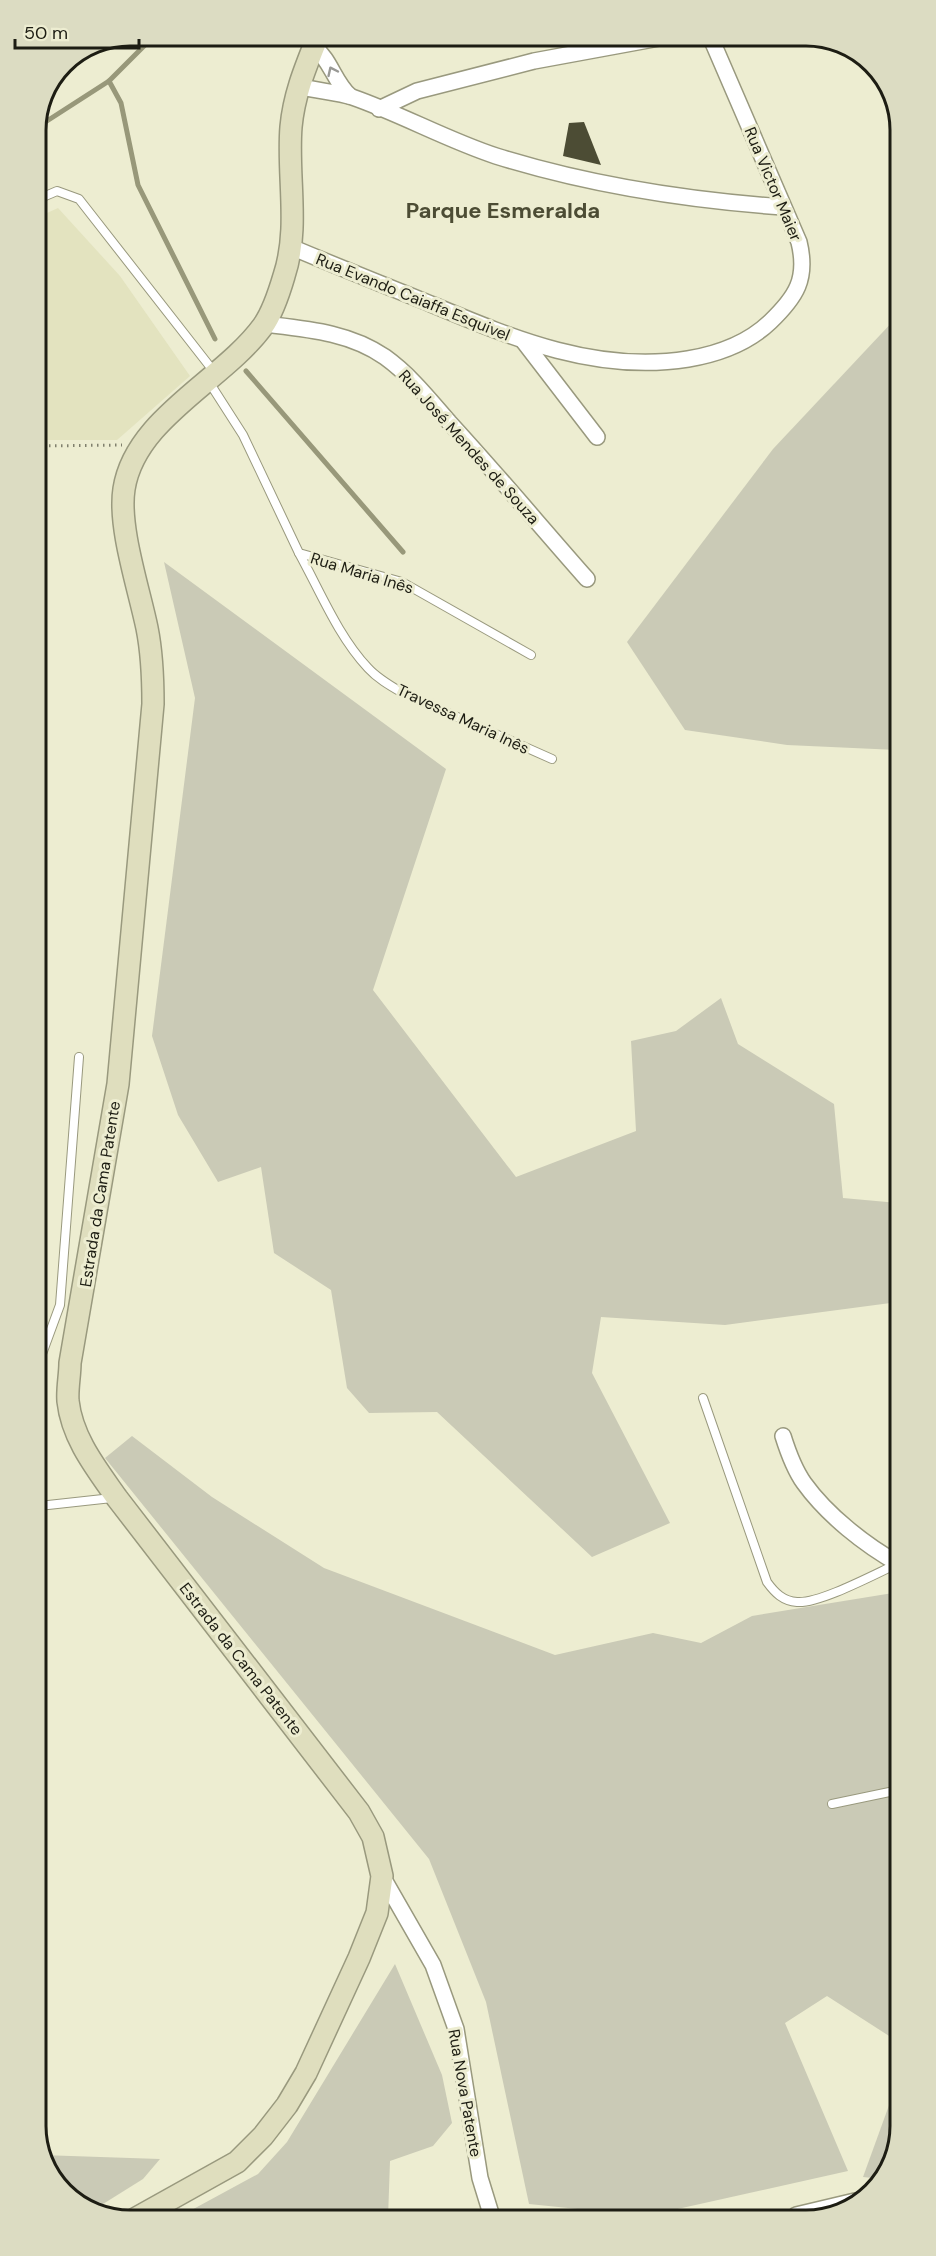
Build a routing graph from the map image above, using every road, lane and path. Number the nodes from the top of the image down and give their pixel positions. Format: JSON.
{"nodes":[{"id":1,"x":314,"y":46,"type":"edge"},
{"id":2,"x":319,"y":46,"type":"edge"},
{"id":3,"x":609,"y":47,"type":"edge"},
{"id":4,"x":715,"y":47,"type":"edge"},
{"id":5,"x":299,"y":87,"type":"junction"},
{"id":6,"x":350,"y":96,"type":"junction"},
{"id":7,"x":379,"y":109,"type":"junction"},
{"id":8,"x":47,"y":195,"type":"edge"},
{"id":9,"x":783,"y":207,"type":"junction"},
{"id":10,"x":291,"y":248,"type":"junction"},
{"id":11,"x":264,"y":324,"type":"junction"},
{"id":12,"x":524,"y":342,"type":"junction"},
{"id":13,"x":212,"y":377,"type":"junction"},
{"id":14,"x":597,"y":437,"type":"dead end"},
{"id":15,"x":47,"y":446,"type":"edge"},
{"id":16,"x":138,"y":452,"type":"junction"},
{"id":17,"x":299,"y":553,"type":"junction"},
{"id":18,"x":587,"y":579,"type":"dead end"},
{"id":19,"x":531,"y":655,"type":"dead end"},
{"id":20,"x":552,"y":759,"type":"dead end"},
{"id":21,"x":79,"y":1057,"type":"dead end"},
{"id":22,"x":46,"y":1342,"type":"edge"},
{"id":23,"x":703,"y":1398,"type":"dead end"},
{"id":24,"x":783,"y":1436,"type":"dead end"},
{"id":25,"x":117,"y":1497,"type":"junction"},
{"id":26,"x":46,"y":1505,"type":"edge"},
{"id":27,"x":890,"y":1558,"type":"edge"},
{"id":28,"x":890,"y":1567,"type":"edge"},
{"id":29,"x":890,"y":1792,"type":"edge"},
{"id":30,"x":832,"y":1804,"type":"dead end"},
{"id":31,"x":382,"y":1876,"type":"junction"},
{"id":32,"x":153,"y":2209,"type":"edge"},
{"id":33,"x":490,"y":2210,"type":"edge"}],
"edges":[{"from":1,"to":5,"type":"street","name":"Estrada da Cama Patente"},
{"from":6,"to":2,"type":"street","one_way":true},
{"from":3,"to":7,"type":"street"},
{"from":4,"to":9,"type":"street","name":"Rua Victor Maier"},
{"from":5,"to":6,"type":"street"},
{"from":5,"to":10,"type":"street","name":"Estrada da Cama Patente"},
{"from":6,"to":7,"type":"street"},
{"from":7,"to":9,"type":"street"},
{"from":8,"to":13,"type":"lane","name":"Rua Maria Inês"},
{"from":9,"to":12,"type":"street","name":"Rua Victor Maier"},
{"from":10,"to":11,"type":"street","name":"Estrada da Cama Patente"},
{"from":10,"to":12,"type":"street","name":"Rua Evando Caiaffa Esquivel"},
{"from":11,"to":13,"type":"street","name":"Estrada da Cama Patente"},
{"from":11,"to":18,"type":"street","name":"Rua José Mendes de Souza"},
{"from":12,"to":14,"type":"street","name":"Rua Evando Caiaffa Esquivel"},
{"from":13,"to":16,"type":"street","name":"Estrada da Cama Patente"},
{"from":13,"to":17,"type":"lane","name":"Rua Maria Inês"},
{"from":15,"to":16,"type":"path"},
{"from":16,"to":25,"type":"street","name":"Estrada da Cama Patente"},
{"from":17,"to":19,"type":"lane","name":"Rua Maria Inês"},
{"from":17,"to":20,"type":"lane","name":"Travessa Maria Inês"},
{"from":21,"to":22,"type":"lane"},
{"from":23,"to":28,"type":"lane"},
{"from":24,"to":27,"type":"street"},
{"from":25,"to":26,"type":"lane"},
{"from":25,"to":31,"type":"street","name":"Estrada da Cama Patente"},
{"from":29,"to":30,"type":"lane"},
{"from":31,"to":32,"type":"street","name":"Estrada da Cama Patente"},
{"from":31,"to":33,"type":"street","name":"Rua Nova Patente"}]}
